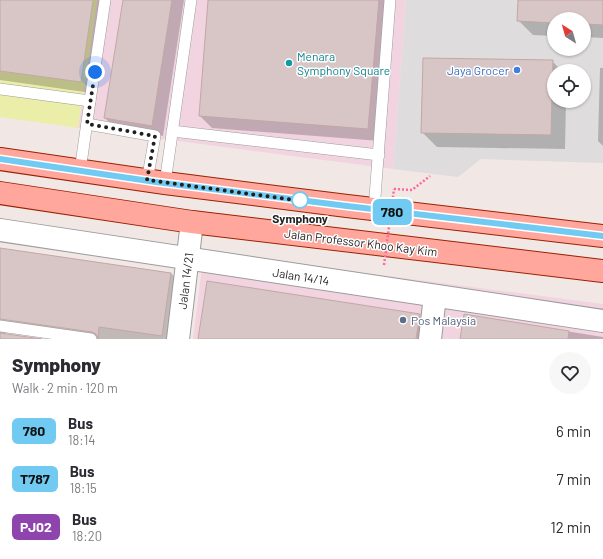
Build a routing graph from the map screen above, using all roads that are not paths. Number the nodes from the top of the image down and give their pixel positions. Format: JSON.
{"nodes":[{"id":1,"x":106,"y":0,"type":"edge"},
{"id":2,"x":192,"y":0,"type":"edge"},
{"id":3,"x":390,"y":0,"type":"edge"},
{"id":4,"x":0,"y":89,"type":"edge"},
{"id":5,"x":90,"y":101,"type":"junction"},
{"id":6,"x":87,"y":124,"type":"junction"},
{"id":7,"x":172,"y":131,"type":"junction"},
{"id":8,"x":379,"y":155,"type":"junction"},
{"id":9,"x":0,"y":159,"type":"edge"},
{"id":10,"x":80,"y":171,"type":"junction"},
{"id":11,"x":156,"y":182,"type":"junction"},
{"id":12,"x":0,"y":193,"type":"edge"},
{"id":13,"x":374,"y":210,"type":"junction"},
{"id":14,"x":192,"y":222,"type":"junction"},
{"id":15,"x":0,"y":230,"type":"edge"},
{"id":16,"x":603,"y":236,"type":"edge"},
{"id":17,"x":188,"y":258,"type":"junction"},
{"id":18,"x":603,"y":271,"type":"edge"},
{"id":19,"x":435,"y":296,"type":"junction"},
{"id":20,"x":603,"y":321,"type":"edge"},
{"id":21,"x":0,"y":326,"type":"edge"},
{"id":22,"x":90,"y":339,"type":"edge"},
{"id":23,"x":178,"y":339,"type":"edge"},
{"id":24,"x":430,"y":339,"type":"edge"}],
"edges":[{"from":1,"to":5,"type":"lane"},
{"from":2,"to":7,"type":"lane"},
{"from":3,"to":8,"type":"lane"},
{"from":4,"to":5,"type":"lane"},
{"from":5,"to":6,"type":"lane"},
{"from":6,"to":10,"type":"lane"},
{"from":6,"to":11,"type":"lane"},
{"from":7,"to":8,"type":"lane"},
{"from":7,"to":11,"type":"lane"},
{"from":8,"to":13,"type":"lane"},
{"from":9,"to":10,"type":"main road"},
{"from":10,"to":11,"type":"main road"},
{"from":11,"to":13,"type":"main road"},
{"from":12,"to":14,"type":"main road","name":"Jalan Professor Khoo Kay Kim"},
{"from":13,"to":16,"type":"main road"},
{"from":14,"to":17,"type":"street","name":"Jalan 14/21"},
{"from":14,"to":18,"type":"main road","name":"Jalan Professor Khoo Kay Kim"},
{"from":15,"to":17,"type":"street","name":"Jalan 14/14"},
{"from":17,"to":19,"type":"street","name":"Jalan 14/14"},
{"from":17,"to":23,"type":"street","name":"Jalan 14/21"},
{"from":19,"to":20,"type":"street","name":"Jalan 14/14"},
{"from":19,"to":24,"type":"street"},
{"from":21,"to":22,"type":"lane"}]}
